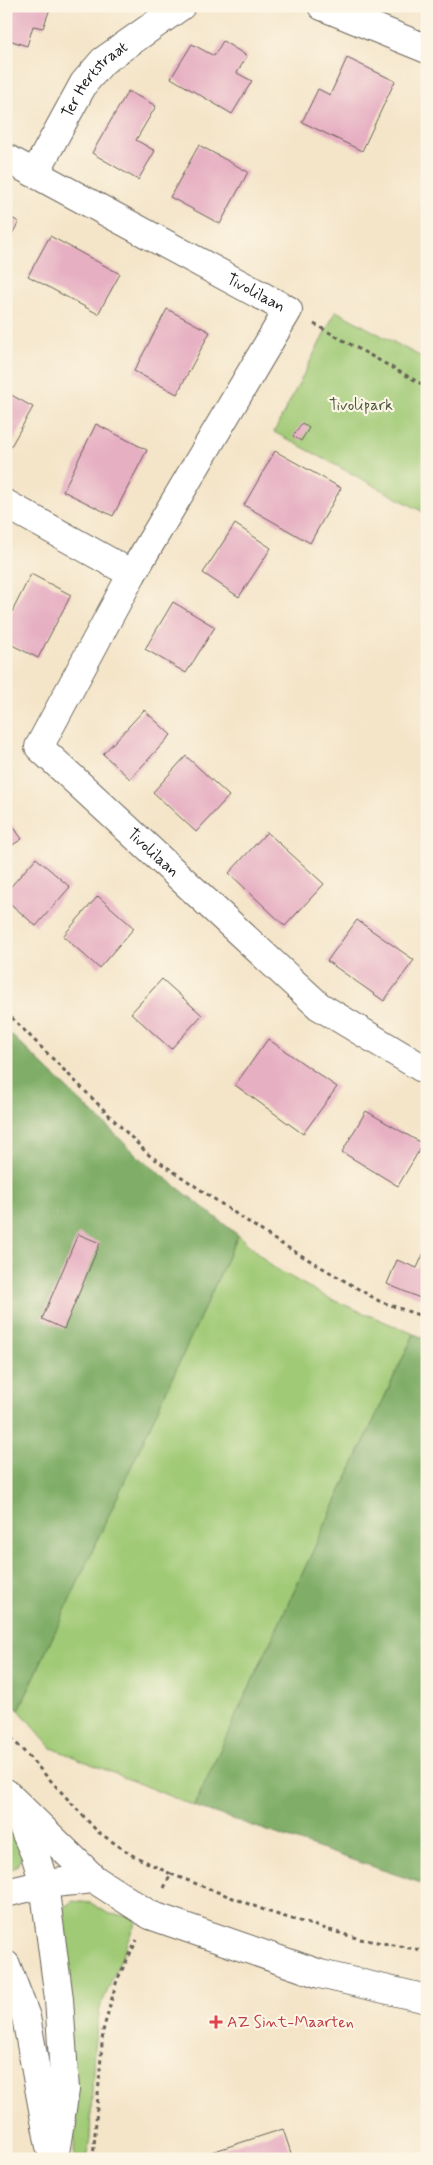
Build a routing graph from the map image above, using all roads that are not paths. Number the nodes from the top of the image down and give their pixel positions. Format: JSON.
{"nodes":[{"id":1,"x":181,"y":6,"type":"edge"},
{"id":2,"x":322,"y":6,"type":"edge"},
{"id":3,"x":427,"y":49,"type":"edge"},
{"id":4,"x":6,"y":158,"type":"edge"},
{"id":5,"x":35,"y":174,"type":"junction"},
{"id":6,"x":6,"y":504,"type":"edge"},
{"id":7,"x":132,"y":574,"type":"junction"},
{"id":8,"x":427,"y":1071,"type":"edge"},
{"id":9,"x":7,"y":1793,"type":"edge"},
{"id":10,"x":94,"y":1879,"type":"junction"},
{"id":11,"x":44,"y":1884,"type":"junction"},
{"id":12,"x":6,"y":1893,"type":"edge"},
{"id":13,"x":6,"y":1965,"type":"edge"},
{"id":14,"x":427,"y":1999,"type":"edge"},
{"id":15,"x":53,"y":2159,"type":"edge"}],
"edges":[{"from":1,"to":5,"type":"street","name":"Ter Hertstraat"},
{"from":2,"to":3,"type":"street"},
{"from":4,"to":5,"type":"street","name":"Tivolilaan"},
{"from":5,"to":7,"type":"street","name":"Tivolilaan"},
{"from":6,"to":7,"type":"street"},
{"from":7,"to":8,"type":"street","name":"Tivolilaan"},
{"from":9,"to":10,"type":"street"},
{"from":9,"to":11,"type":"street"},
{"from":10,"to":11,"type":"street"},
{"from":10,"to":14,"type":"street"},
{"from":11,"to":12,"type":"street"},
{"from":11,"to":15,"type":"street"},
{"from":13,"to":15,"type":"street"}]}
